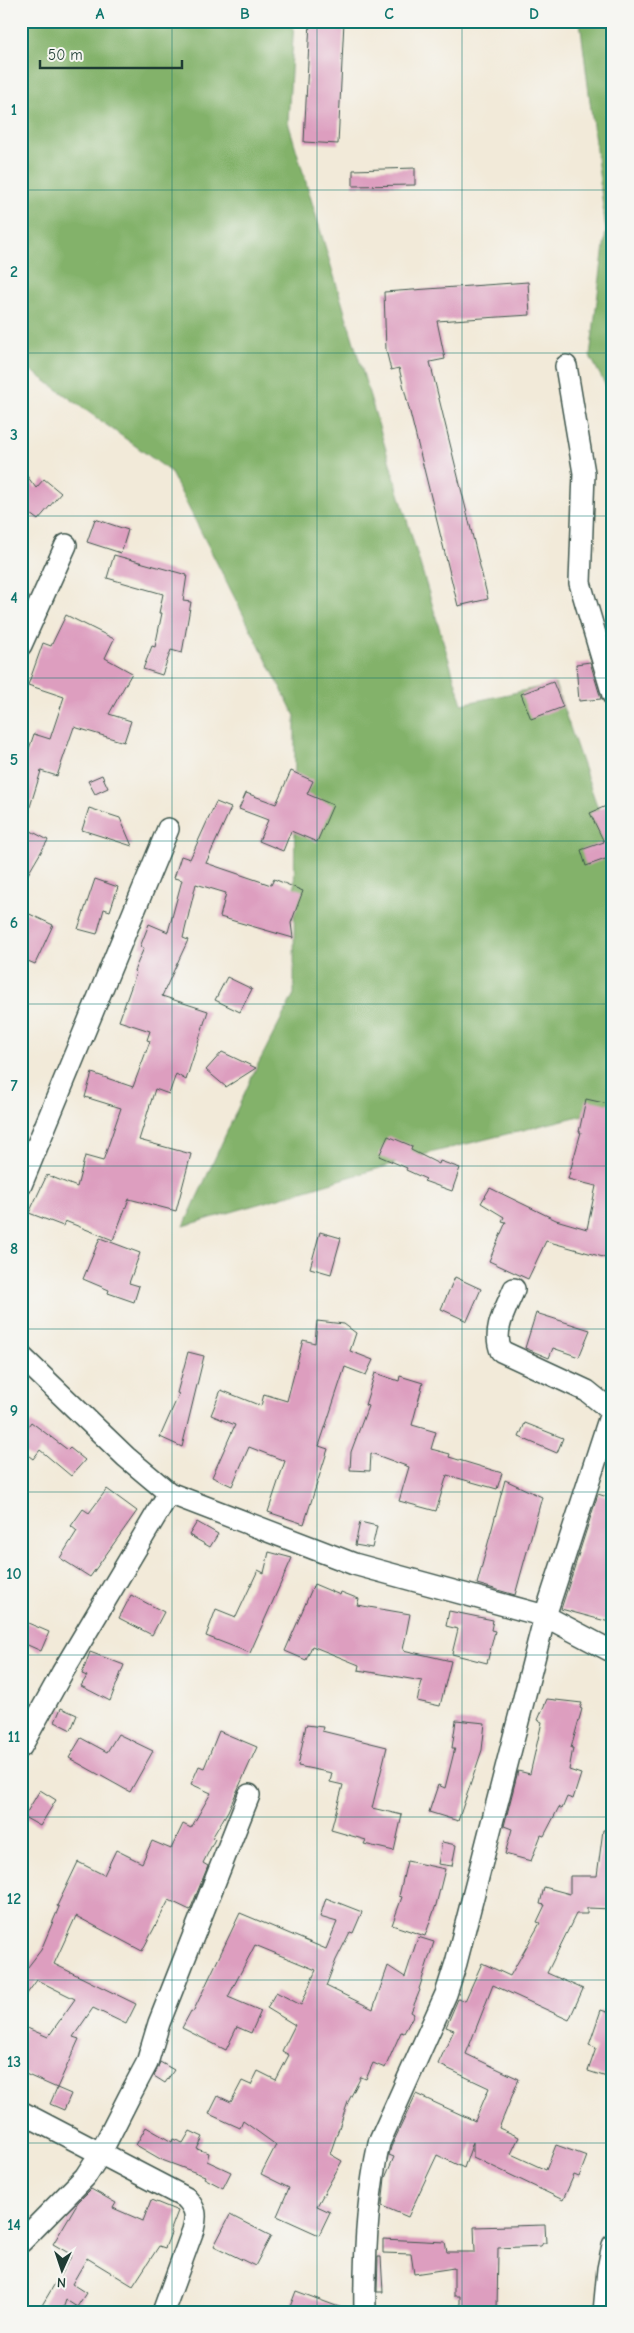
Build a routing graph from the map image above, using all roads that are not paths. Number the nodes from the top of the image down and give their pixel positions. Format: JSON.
{"nodes":[{"id":1,"x":566,"y":366,"type":"dead end"},
{"id":2,"x":66,"y":545,"type":"dead end"},
{"id":3,"x":22,"y":643,"type":"edge"},
{"id":4,"x":613,"y":695,"type":"edge"},
{"id":5,"x":168,"y":829,"type":"dead end"},
{"id":6,"x":21,"y":1185,"type":"edge"},
{"id":7,"x":514,"y":1289,"type":"dead end"},
{"id":8,"x":21,"y":1356,"type":"edge"},
{"id":9,"x":612,"y":1410,"type":"edge"},
{"id":10,"x":169,"y":1493,"type":"junction"},
{"id":11,"x":545,"y":1616,"type":"junction"},
{"id":12,"x":613,"y":1652,"type":"edge"},
{"id":13,"x":21,"y":1747,"type":"edge"},
{"id":14,"x":249,"y":1795,"type":"dead end"},
{"id":15,"x":21,"y":2112,"type":"edge"},
{"id":16,"x":100,"y":2154,"type":"junction"},
{"id":17,"x":21,"y":2242,"type":"edge"},
{"id":18,"x":613,"y":2245,"type":"edge"},
{"id":19,"x":163,"y":2312,"type":"edge"},
{"id":20,"x":365,"y":2312,"type":"edge"},
{"id":21,"x":604,"y":2312,"type":"edge"}],
"edges":[{"from":1,"to":4,"type":"street"},
{"from":2,"to":3,"type":"street"},
{"from":5,"to":6,"type":"street"},
{"from":7,"to":9,"type":"street"},
{"from":8,"to":10,"type":"street"},
{"from":9,"to":11,"type":"street"},
{"from":10,"to":11,"type":"street"},
{"from":10,"to":13,"type":"street"},
{"from":11,"to":12,"type":"street"},
{"from":11,"to":20,"type":"street"},
{"from":14,"to":16,"type":"street"},
{"from":15,"to":16,"type":"street"},
{"from":16,"to":17,"type":"street"},
{"from":16,"to":19,"type":"street"},
{"from":18,"to":21,"type":"street"}]}
